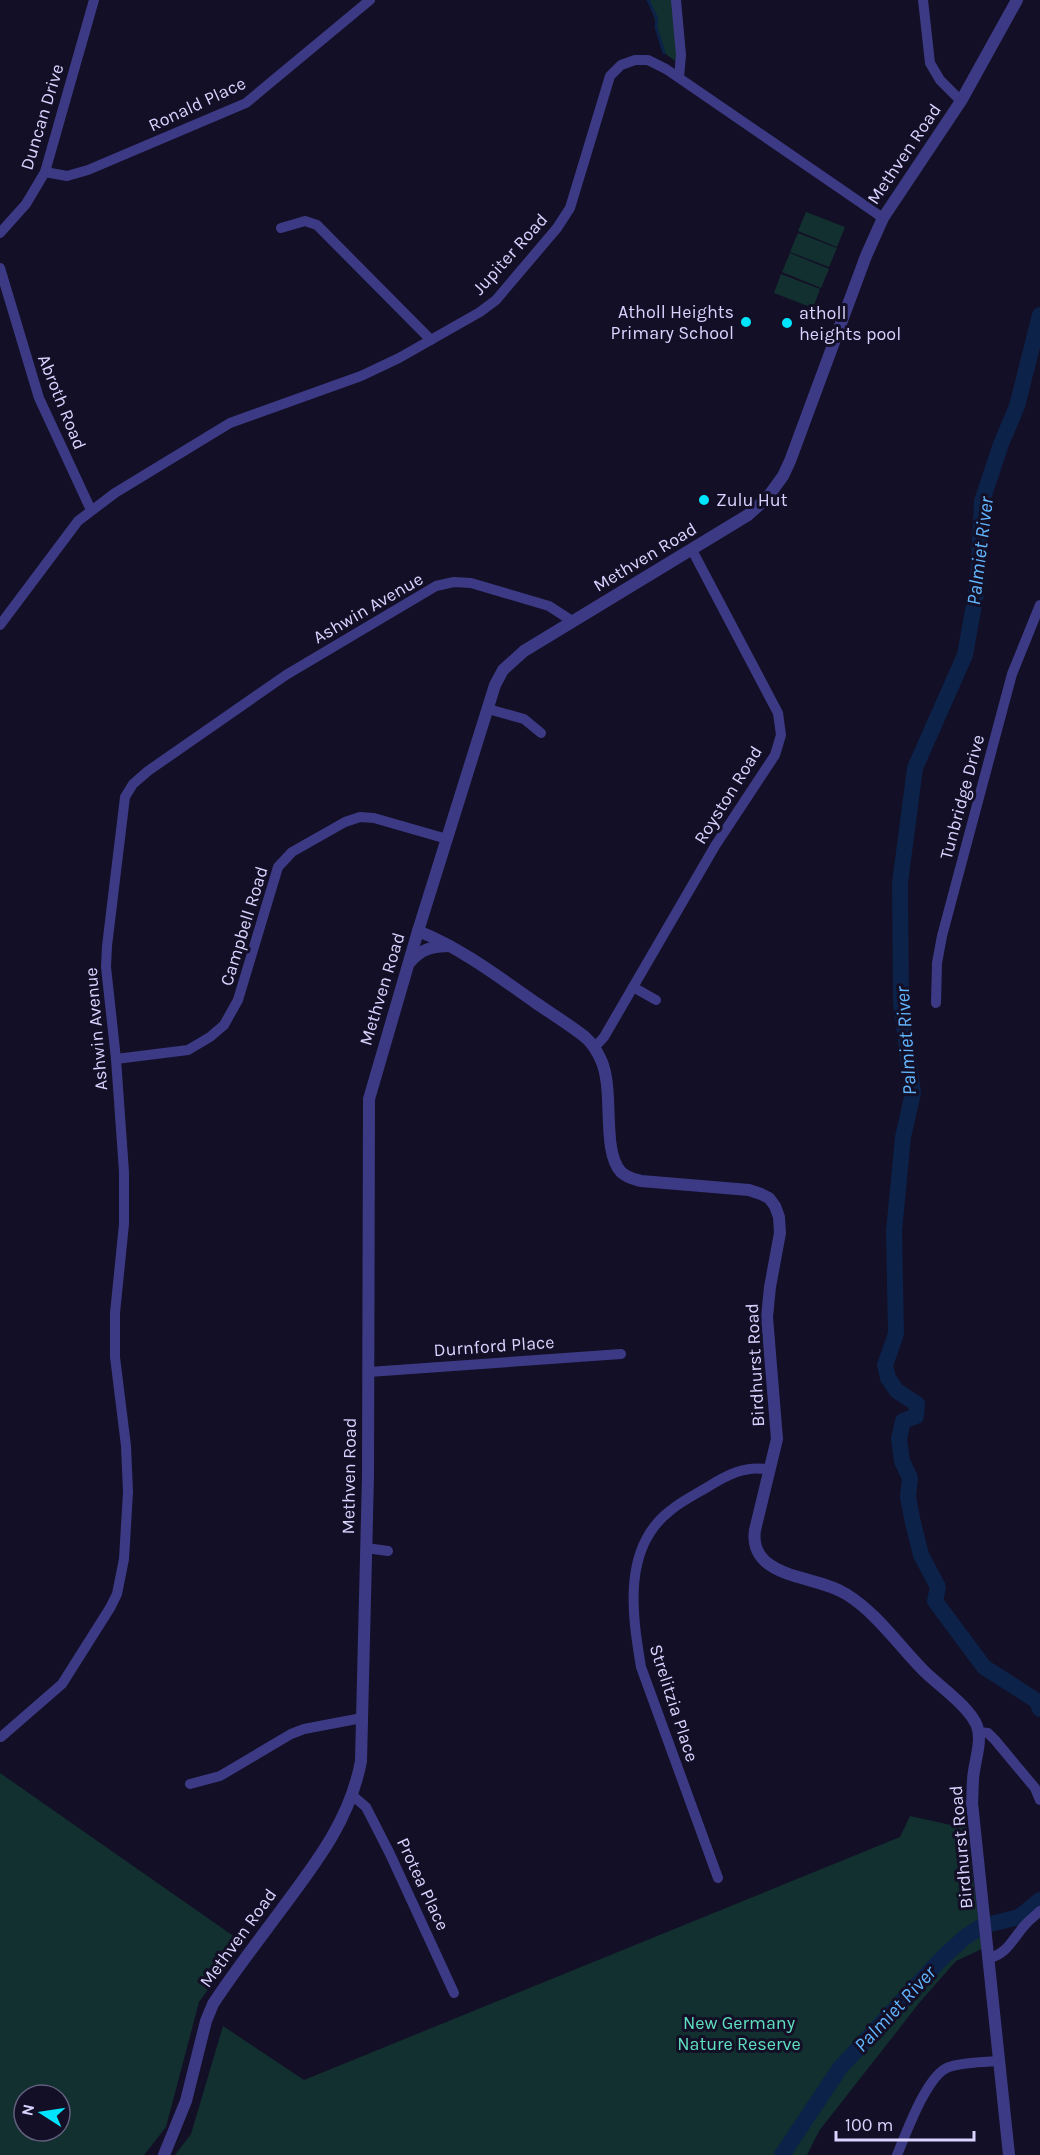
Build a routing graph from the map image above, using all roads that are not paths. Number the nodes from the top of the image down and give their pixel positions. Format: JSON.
{"nodes":[{"id":1,"x":94,"y":0,"type":"edge"},
{"id":2,"x":370,"y":0,"type":"edge"},
{"id":3,"x":676,"y":0,"type":"edge"},
{"id":4,"x":923,"y":0,"type":"edge"},
{"id":5,"x":1017,"y":0,"type":"edge"},
{"id":6,"x":679,"y":77,"type":"junction"},
{"id":7,"x":961,"y":101,"type":"junction"},
{"id":8,"x":45,"y":172,"type":"junction"},
{"id":9,"x":883,"y":218,"type":"junction"},
{"id":10,"x":281,"y":228,"type":"dead end"},
{"id":11,"x":0,"y":233,"type":"edge"},
{"id":12,"x":0,"y":268,"type":"edge"},
{"id":13,"x":431,"y":340,"type":"junction"},
{"id":14,"x":91,"y":510,"type":"junction"},
{"id":15,"x":692,"y":550,"type":"junction"},
{"id":16,"x":1040,"y":605,"type":"edge"},
{"id":17,"x":572,"y":621,"type":"junction"},
{"id":18,"x":0,"y":625,"type":"edge"},
{"id":19,"x":488,"y":709,"type":"junction"},
{"id":20,"x":541,"y":733,"type":"dead end"},
{"id":21,"x":447,"y":839,"type":"junction"},
{"id":22,"x":418,"y":931,"type":"junction"},
{"id":23,"x":451,"y":946,"type":"junction"},
{"id":24,"x":409,"y":963,"type":"junction"},
{"id":25,"x":633,"y":987,"type":"junction"},
{"id":26,"x":656,"y":1000,"type":"dead end"},
{"id":27,"x":936,"y":1003,"type":"dead end"},
{"id":28,"x":594,"y":1048,"type":"junction"},
{"id":29,"x":116,"y":1059,"type":"junction"},
{"id":30,"x":621,"y":1354,"type":"dead end"},
{"id":31,"x":369,"y":1372,"type":"junction"},
{"id":32,"x":770,"y":1470,"type":"junction"},
{"id":33,"x":366,"y":1548,"type":"junction"},
{"id":34,"x":388,"y":1551,"type":"dead end"},
{"id":35,"x":362,"y":1718,"type":"junction"},
{"id":36,"x":978,"y":1732,"type":"junction"},
{"id":37,"x":1,"y":1737,"type":"edge"},
{"id":38,"x":190,"y":1784,"type":"dead end"},
{"id":39,"x":353,"y":1796,"type":"junction"},
{"id":40,"x":1040,"y":1800,"type":"edge"},
{"id":41,"x":718,"y":1878,"type":"dead end"},
{"id":42,"x":1040,"y":1911,"type":"edge"},
{"id":43,"x":989,"y":1953,"type":"junction"},
{"id":44,"x":454,"y":1993,"type":"dead end"},
{"id":45,"x":1000,"y":2061,"type":"junction"},
{"id":46,"x":164,"y":2155,"type":"edge"},
{"id":47,"x":897,"y":2155,"type":"edge"},
{"id":48,"x":1009,"y":2155,"type":"edge"}],
"edges":[{"from":1,"to":8,"type":"street","name":"Duncan Drive"},
{"from":2,"to":8,"type":"street","name":"Ronald Place"},
{"from":3,"to":6,"type":"street"},
{"from":4,"to":7,"type":"street"},
{"from":5,"to":7,"type":"street","name":"Methven Road"},
{"from":6,"to":9,"type":"street","name":"Jupiter Road"},
{"from":6,"to":13,"type":"street","name":"Jupiter Road"},
{"from":7,"to":9,"type":"street","name":"Methven Road"},
{"from":8,"to":11,"type":"street","name":"Duncan Drive"},
{"from":9,"to":15,"type":"street","name":"Methven Road"},
{"from":10,"to":13,"type":"street"},
{"from":12,"to":14,"type":"street","name":"Abroth Road"},
{"from":13,"to":14,"type":"street","name":"Jupiter Road"},
{"from":14,"to":18,"type":"street","name":"Jupiter Road"},
{"from":15,"to":17,"type":"street","name":"Methven Road"},
{"from":15,"to":25,"type":"street","name":"Royston Road"},
{"from":16,"to":27,"type":"street","name":"Tunbridge Drive"},
{"from":17,"to":19,"type":"street","name":"Methven Road"},
{"from":17,"to":29,"type":"street","name":"Ashwin Avenue"},
{"from":19,"to":20,"type":"street"},
{"from":19,"to":21,"type":"street","name":"Methven Road"},
{"from":21,"to":22,"type":"street","name":"Methven Road"},
{"from":21,"to":29,"type":"street","name":"Campbell Road"},
{"from":22,"to":23,"type":"street","name":"Birdhurst Road"},
{"from":22,"to":24,"type":"street","name":"Methven Road"},
{"from":23,"to":24,"type":"street"},
{"from":23,"to":28,"type":"street","name":"Birdhurst Road"},
{"from":24,"to":31,"type":"street","name":"Methven Road"},
{"from":25,"to":26,"type":"street"},
{"from":25,"to":28,"type":"street","name":"Royston Road"},
{"from":28,"to":32,"type":"street","name":"Birdhurst Road"},
{"from":29,"to":37,"type":"street","name":"Ashwin Avenue"},
{"from":30,"to":31,"type":"street","name":"Durnford Place"},
{"from":31,"to":33,"type":"street","name":"Methven Road"},
{"from":32,"to":36,"type":"street","name":"Birdhurst Road"},
{"from":32,"to":41,"type":"street","name":"Strelitzia Place"},
{"from":33,"to":34,"type":"street"},
{"from":33,"to":35,"type":"street","name":"Methven Road"},
{"from":35,"to":38,"type":"street"},
{"from":35,"to":39,"type":"street","name":"Methven Road"},
{"from":36,"to":40,"type":"street","name":"Birdhurst Road"},
{"from":36,"to":43,"type":"street","name":"Birdhurst Road"},
{"from":39,"to":44,"type":"street","name":"Protea Place"},
{"from":39,"to":46,"type":"street","name":"Methven Road"},
{"from":42,"to":43,"type":"street"},
{"from":43,"to":45,"type":"street","name":"Birdhurst Road"},
{"from":45,"to":47,"type":"street"},
{"from":45,"to":48,"type":"street","name":"Birdhurst Road"}]}
